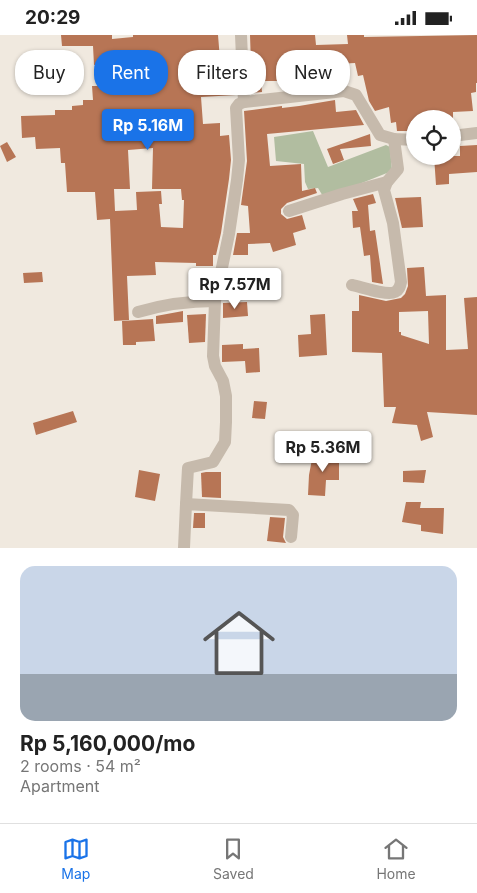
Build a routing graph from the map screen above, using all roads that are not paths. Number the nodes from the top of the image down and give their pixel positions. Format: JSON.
{"nodes":[{"id":1,"x":241,"y":35,"type":"edge"},
{"id":2,"x":244,"y":103,"type":"junction"},
{"id":3,"x":477,"y":133,"type":"edge"},
{"id":4,"x":461,"y":135,"type":"edge"},
{"id":5,"x":394,"y":139,"type":"junction"},
{"id":6,"x":406,"y":140,"type":"edge"},
{"id":7,"x":387,"y":182,"type":"junction"},
{"id":8,"x":289,"y":211,"type":"dead end"},
{"id":9,"x":352,"y":285,"type":"dead end"},
{"id":10,"x":215,"y":301,"type":"junction"},
{"id":11,"x":138,"y":312,"type":"dead end"},
{"id":12,"x":186,"y":504,"type":"junction"},
{"id":13,"x":291,"y":537,"type":"dead end"},
{"id":14,"x":184,"y":548,"type":"edge"}],
"edges":[{"from":1,"to":2,"type":"street"},
{"from":2,"to":5,"type":"street"},
{"from":2,"to":10,"type":"street"},
{"from":3,"to":4,"type":"street"},
{"from":5,"to":6,"type":"street"},
{"from":5,"to":7,"type":"street"},
{"from":7,"to":8,"type":"street"},
{"from":7,"to":9,"type":"street"},
{"from":10,"to":11,"type":"street"},
{"from":10,"to":12,"type":"street"},
{"from":12,"to":13,"type":"street"},
{"from":12,"to":14,"type":"street"}]}
